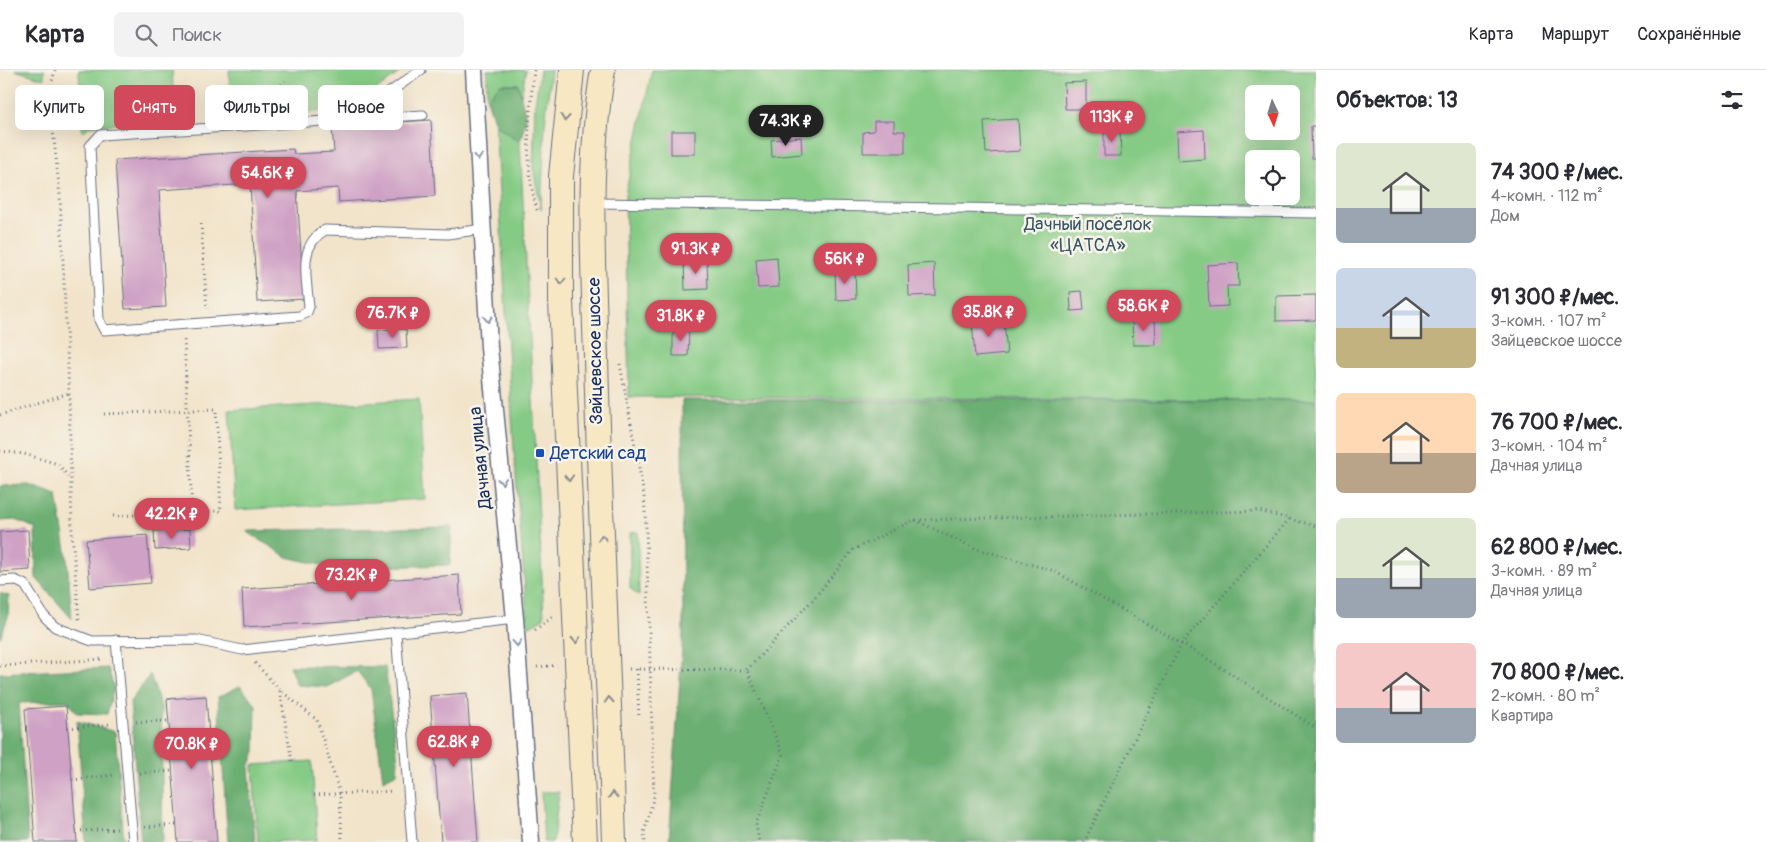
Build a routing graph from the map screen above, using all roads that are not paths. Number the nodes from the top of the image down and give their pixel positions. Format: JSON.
{"nodes":[{"id":1,"x":421,"y":70,"type":"edge"},
{"id":2,"x":474,"y":70,"type":"edge"},
{"id":3,"x":572,"y":70,"type":"edge"},
{"id":4,"x":603,"y":70,"type":"edge"},
{"id":5,"x":400,"y":85,"type":"edge"},
{"id":6,"x":424,"y":115,"type":"dead end"},
{"id":7,"x":403,"y":116,"type":"edge"},
{"id":8,"x":318,"y":122,"type":"edge"},
{"id":9,"x":592,"y":203,"type":"junction"},
{"id":10,"x":1316,"y":213,"type":"edge"},
{"id":11,"x":483,"y":229,"type":"junction"},
{"id":12,"x":0,"y":581,"type":"edge"},
{"id":13,"x":515,"y":620,"type":"junction"},
{"id":14,"x":396,"y":632,"type":"junction"},
{"id":15,"x":116,"y":640,"type":"junction"},
{"id":16,"x":133,"y":842,"type":"edge"},
{"id":17,"x":412,"y":842,"type":"edge"},
{"id":18,"x":531,"y":842,"type":"edge"},
{"id":19,"x":585,"y":842,"type":"edge"},
{"id":20,"x":614,"y":842,"type":"edge"}],
"edges":[{"from":1,"to":5,"type":"lane"},
{"from":2,"to":11,"type":"street","name":"Дачная улица","one_way":true},
{"from":3,"to":19,"type":"main road","name":"Зайцевское шоссе","one_way":true},
{"from":4,"to":9,"type":"main road","name":"Зайцевское шоссе"},
{"from":6,"to":7,"type":"lane"},
{"from":8,"to":11,"type":"lane"},
{"from":9,"to":10,"type":"lane"},
{"from":20,"to":9,"type":"main road","name":"Зайцевское шоссе","one_way":true},
{"from":11,"to":13,"type":"street","name":"Дачная улица","one_way":true},
{"from":12,"to":15,"type":"lane"},
{"from":13,"to":14,"type":"lane"},
{"from":13,"to":18,"type":"street","name":"Дачная улица","one_way":true},
{"from":14,"to":15,"type":"lane"},
{"from":14,"to":17,"type":"lane"},
{"from":15,"to":16,"type":"lane"}]}
